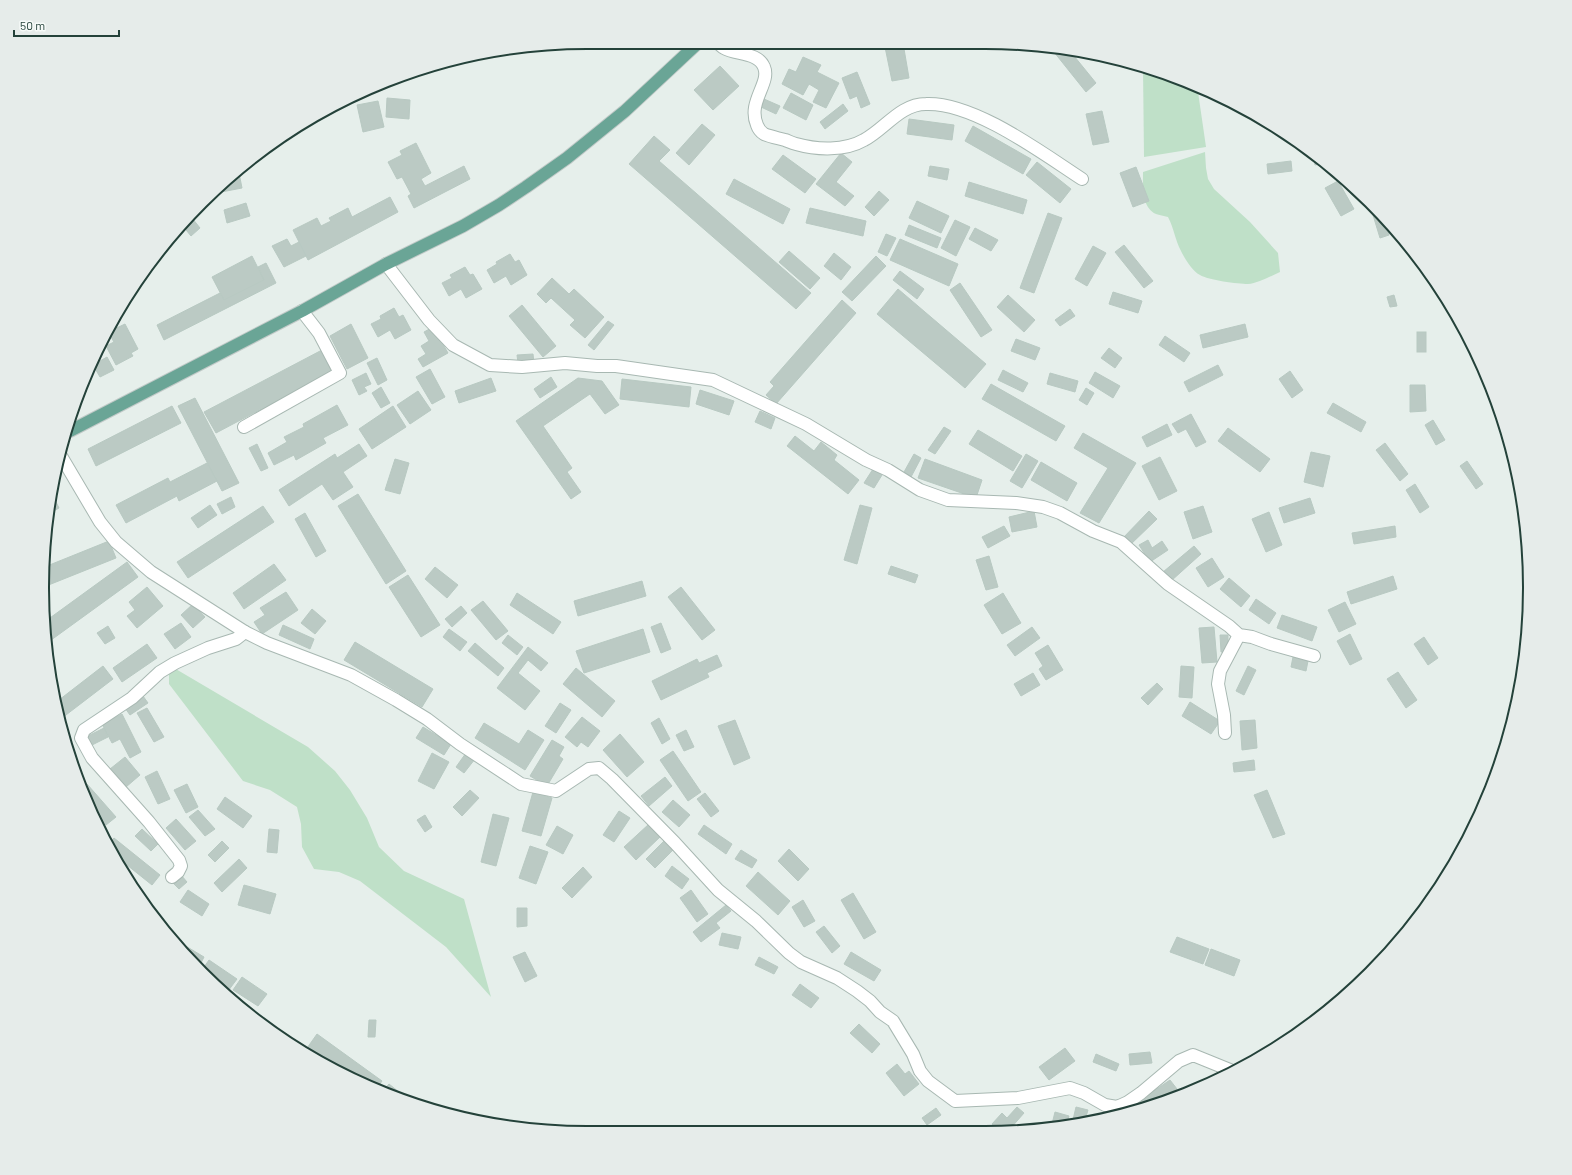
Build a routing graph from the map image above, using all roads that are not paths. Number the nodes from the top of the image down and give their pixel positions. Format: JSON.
{"nodes":[{"id":1,"x":691,"y":49,"type":"edge"},
{"id":2,"x":727,"y":49,"type":"edge"},
{"id":3,"x":1082,"y":179,"type":"dead end"},
{"id":4,"x":386,"y":264,"type":"junction"},
{"id":5,"x":302,"y":311,"type":"junction"},
{"id":6,"x":244,"y":427,"type":"dead end"},
{"id":7,"x":73,"y":429,"type":"edge"},
{"id":8,"x":64,"y":461,"type":"edge"},
{"id":9,"x":245,"y":632,"type":"junction"},
{"id":10,"x":1239,"y":635,"type":"junction"},
{"id":11,"x":1314,"y":656,"type":"dead end"},
{"id":12,"x":1225,"y":733,"type":"dead end"},
{"id":13,"x":172,"y":877,"type":"dead end"},
{"id":14,"x":1226,"y":1068,"type":"edge"},
{"id":15,"x":1116,"y":1110,"type":"edge"}],
"edges":[{"from":1,"to":4,"type":"main road"},
{"from":2,"to":3,"type":"street"},
{"from":4,"to":5,"type":"main road"},
{"from":4,"to":10,"type":"street"},
{"from":5,"to":6,"type":"street"},
{"from":5,"to":7,"type":"main road"},
{"from":8,"to":9,"type":"street"},
{"from":9,"to":13,"type":"street"},
{"from":9,"to":15,"type":"street"},
{"from":10,"to":11,"type":"street"},
{"from":10,"to":12,"type":"street"},
{"from":14,"to":15,"type":"street"}]}
